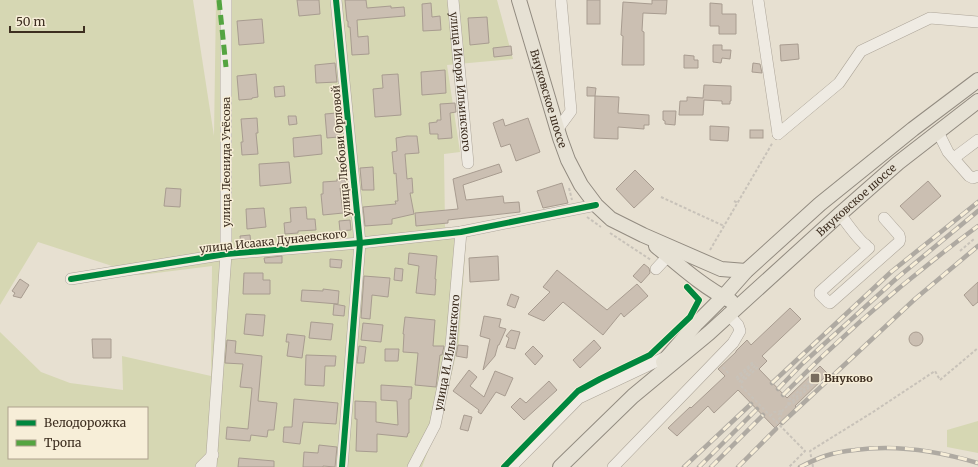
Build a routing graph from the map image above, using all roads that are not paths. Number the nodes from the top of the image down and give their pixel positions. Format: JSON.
{"nodes":[{"id":1,"x":226,"y":0,"type":"edge"},
{"id":2,"x":336,"y":0,"type":"edge"},
{"id":3,"x":453,"y":0,"type":"edge"},
{"id":4,"x":519,"y":0,"type":"edge"},
{"id":5,"x":561,"y":0,"type":"edge"},
{"id":6,"x":758,"y":0,"type":"edge"},
{"id":7,"x":978,"y":22,"type":"edge"},
{"id":8,"x":978,"y":80,"type":"edge"},
{"id":9,"x":978,"y":101,"type":"edge"},
{"id":10,"x":978,"y":108,"type":"edge"},
{"id":11,"x":957,"y":117,"type":"junction"},
{"id":12,"x":557,"y":130,"type":"junction"},
{"id":13,"x":938,"y":132,"type":"junction"},
{"id":14,"x":978,"y":140,"type":"edge"},
{"id":15,"x":951,"y":154,"type":"junction"},
{"id":16,"x":468,"y":163,"type":"dead end"},
{"id":17,"x":978,"y":176,"type":"edge"},
{"id":18,"x":596,"y":205,"type":"junction"},
{"id":19,"x":840,"y":214,"type":"junction"},
{"id":20,"x":884,"y":218,"type":"dead end"},
{"id":21,"x":461,"y":232,"type":"junction"},
{"id":22,"x":643,"y":235,"type":"junction"},
{"id":23,"x":360,"y":243,"type":"junction"},
{"id":24,"x":868,"y":246,"type":"junction"},
{"id":25,"x":226,"y":254,"type":"junction"},
{"id":26,"x":668,"y":256,"type":"junction"},
{"id":27,"x":879,"y":259,"type":"junction"},
{"id":28,"x":656,"y":269,"type":"dead end"},
{"id":29,"x":721,"y":269,"type":"junction"},
{"id":30,"x":746,"y":271,"type":"junction"},
{"id":31,"x":71,"y":279,"type":"dead end"},
{"id":32,"x":732,"y":286,"type":"junction"},
{"id":33,"x":723,"y":297,"type":"junction"},
{"id":34,"x":739,"y":305,"type":"junction"},
{"id":35,"x":728,"y":314,"type":"junction"},
{"id":36,"x":668,"y":356,"type":"junction"},
{"id":37,"x":633,"y":396,"type":"junction"},
{"id":38,"x":213,"y":455,"type":"junction"},
{"id":39,"x":201,"y":467,"type":"edge"},
{"id":40,"x":211,"y":467,"type":"edge"},
{"id":41,"x":342,"y":467,"type":"edge"},
{"id":42,"x":413,"y":467,"type":"edge"},
{"id":43,"x":511,"y":467,"type":"edge"},
{"id":44,"x":560,"y":467,"type":"edge"},
{"id":45,"x":613,"y":467,"type":"edge"}],
"edges":[{"from":1,"to":25,"type":"street","name":"улица Леонида Утёсова"},
{"from":2,"to":23,"type":"street","name":"улица Любови Орловой"},
{"from":3,"to":16,"type":"street","name":"улица Игоря Ильинского"},
{"from":4,"to":12,"type":"main road","name":"Внуковское шоссе"},
{"from":5,"to":12,"type":"street"},
{"from":6,"to":7,"type":"street"},
{"from":8,"to":30,"type":"main road","name":"Внуковское шоссе"},
{"from":9,"to":11,"type":"main road","name":"Внуковское шоссе"},
{"from":10,"to":11,"type":"street"},
{"from":11,"to":13,"type":"main road","name":"Внуковское шоссе"},
{"from":12,"to":18,"type":"main road","name":"Внуковское шоссе"},
{"from":13,"to":15,"type":"street"},
{"from":13,"to":19,"type":"main road","name":"Внуковское шоссе"},
{"from":14,"to":15,"type":"street"},
{"from":15,"to":17,"type":"street"},
{"from":18,"to":21,"type":"street","name":"улица Исаака Дунаевского"},
{"from":18,"to":22,"type":"main road","name":"Внуковское шоссе"},
{"from":19,"to":24,"type":"street"},
{"from":19,"to":34,"type":"main road","name":"Внуковское шоссе"},
{"from":20,"to":27,"type":"street"},
{"from":21,"to":23,"type":"street","name":"улица Исаака Дунаевского"},
{"from":21,"to":42,"type":"street","name":"улица И. Ильинского"},
{"from":22,"to":26,"type":"main road","name":"Внуковское шоссе"},
{"from":22,"to":29,"type":"main road","name":"Внуковское шоссе"},
{"from":23,"to":25,"type":"street","name":"улица Исаака Дунаевского"},
{"from":23,"to":41,"type":"street","name":"улица Любови Орловой"},
{"from":24,"to":27,"type":"street"},
{"from":24,"to":27,"type":"street"},
{"from":25,"to":31,"type":"street","name":"улица Исаака Дунаевского"},
{"from":25,"to":38,"type":"street","name":"улица Леонида Утёсова"},
{"from":26,"to":28,"type":"street"},
{"from":26,"to":33,"type":"main road","name":"Внуковское шоссе"},
{"from":29,"to":30,"type":"main road","name":"Внуковское шоссе"},
{"from":29,"to":32,"type":"main road"},
{"from":30,"to":32,"type":"main road","name":"Внуковское шоссе"},
{"from":32,"to":33,"type":"main road","name":"Внуковское шоссе"},
{"from":32,"to":34,"type":"main road"},
{"from":33,"to":34,"type":"main road","name":"Внуковское шоссе"},
{"from":33,"to":36,"type":"main road"},
{"from":34,"to":35,"type":"main road"},
{"from":35,"to":37,"type":"main road"},
{"from":35,"to":45,"type":"street"},
{"from":36,"to":37,"type":"main road"},
{"from":36,"to":43,"type":"street"},
{"from":37,"to":44,"type":"main road"},
{"from":38,"to":39,"type":"street"},
{"from":38,"to":40,"type":"street","name":"улица Леонида Утёсова"}]}
